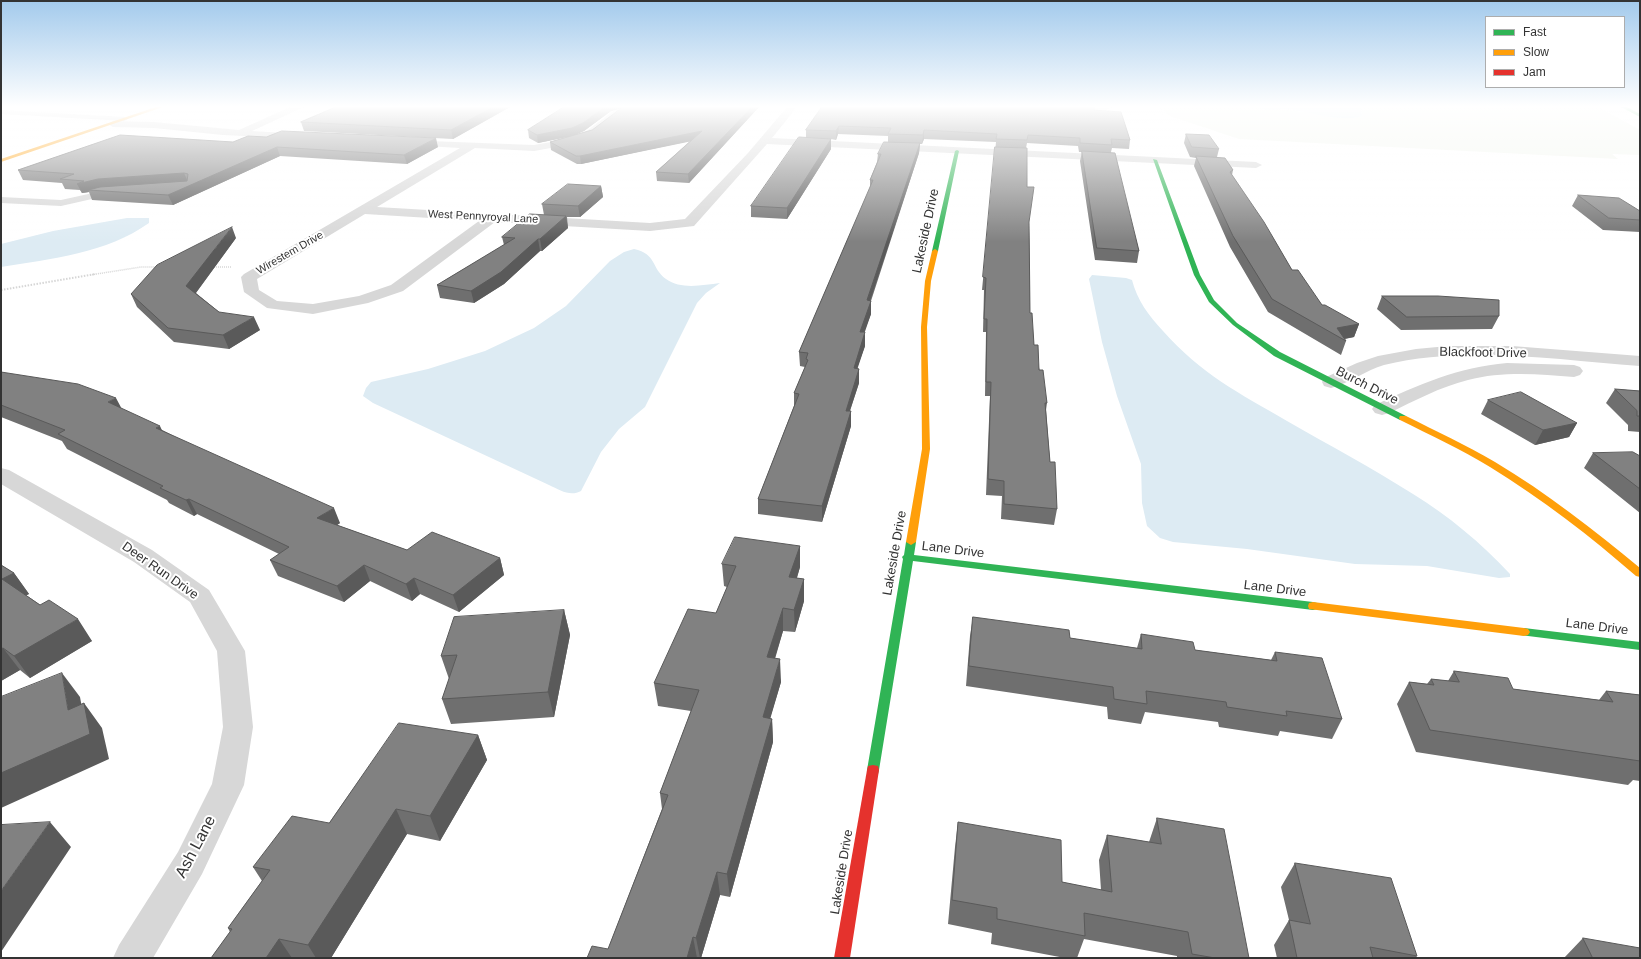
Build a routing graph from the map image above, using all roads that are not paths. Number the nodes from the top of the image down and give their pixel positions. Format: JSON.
{"nodes":[{"id":1,"x":957,"y":151,"type":"edge"},
{"id":2,"x":29,"y":152,"type":"edge"},
{"id":3,"x":461,"y":152,"type":"edge"},
{"id":4,"x":754,"y":152,"type":"edge"},
{"id":5,"x":974,"y":152,"type":"edge"},
{"id":6,"x":1155,"y":160,"type":"junction"},
{"id":7,"x":1,"y":161,"type":"edge"},
{"id":8,"x":1256,"y":165,"type":"dead end"},
{"id":9,"x":123,"y":191,"type":"edge"},
{"id":10,"x":1,"y":200,"type":"edge"},
{"id":11,"x":362,"y":210,"type":"junction"},
{"id":12,"x":492,"y":218,"type":"junction"},
{"id":13,"x":1640,"y":361,"type":"edge"},
{"id":14,"x":1640,"y":376,"type":"edge"},
{"id":15,"x":1331,"y":382,"type":"junction"},
{"id":16,"x":1382,"y":409,"type":"junction"},
{"id":17,"x":1,"y":475,"type":"edge"},
{"id":18,"x":907,"y":558,"type":"junction"},
{"id":19,"x":1640,"y":574,"type":"edge"},
{"id":20,"x":1640,"y":646,"type":"edge"},
{"id":21,"x":238,"y":727,"type":"joint"},
{"id":22,"x":132,"y":958,"type":"edge"},
{"id":23,"x":842,"y":958,"type":"edge"}],
"edges":[{"from":1,"to":18,"type":"street","name":"Lakeside Drive"},
{"from":2,"to":7,"type":"street"},
{"from":3,"to":11,"type":"street","name":"Wirestem Drive"},
{"from":4,"to":12,"type":"street","name":"West Pennyroyal Lane"},
{"from":5,"to":6,"type":"street"},
{"from":6,"to":8,"type":"street"},
{"from":6,"to":15,"type":"street","name":"Burch Drive"},
{"from":9,"to":10,"type":"lane"},
{"from":11,"to":12,"type":"street","name":"West Pennyroyal Lane"},
{"from":11,"to":12,"type":"street","name":"Wirestem Drive"},
{"from":13,"to":15,"type":"street","name":"Blackfoot Drive"},
{"from":14,"to":16,"type":"street","name":"Blackfoot Drive"},
{"from":15,"to":16,"type":"street","name":"Burch Drive"},
{"from":16,"to":19,"type":"street","name":"Burch Drive"},
{"from":17,"to":21,"type":"street","name":"Deer Run Drive"},
{"from":18,"to":20,"type":"street","name":"Lane Drive"},
{"from":18,"to":23,"type":"street","name":"Lakeside Drive"},
{"from":21,"to":22,"type":"street","name":"Ash Lane"}]}
